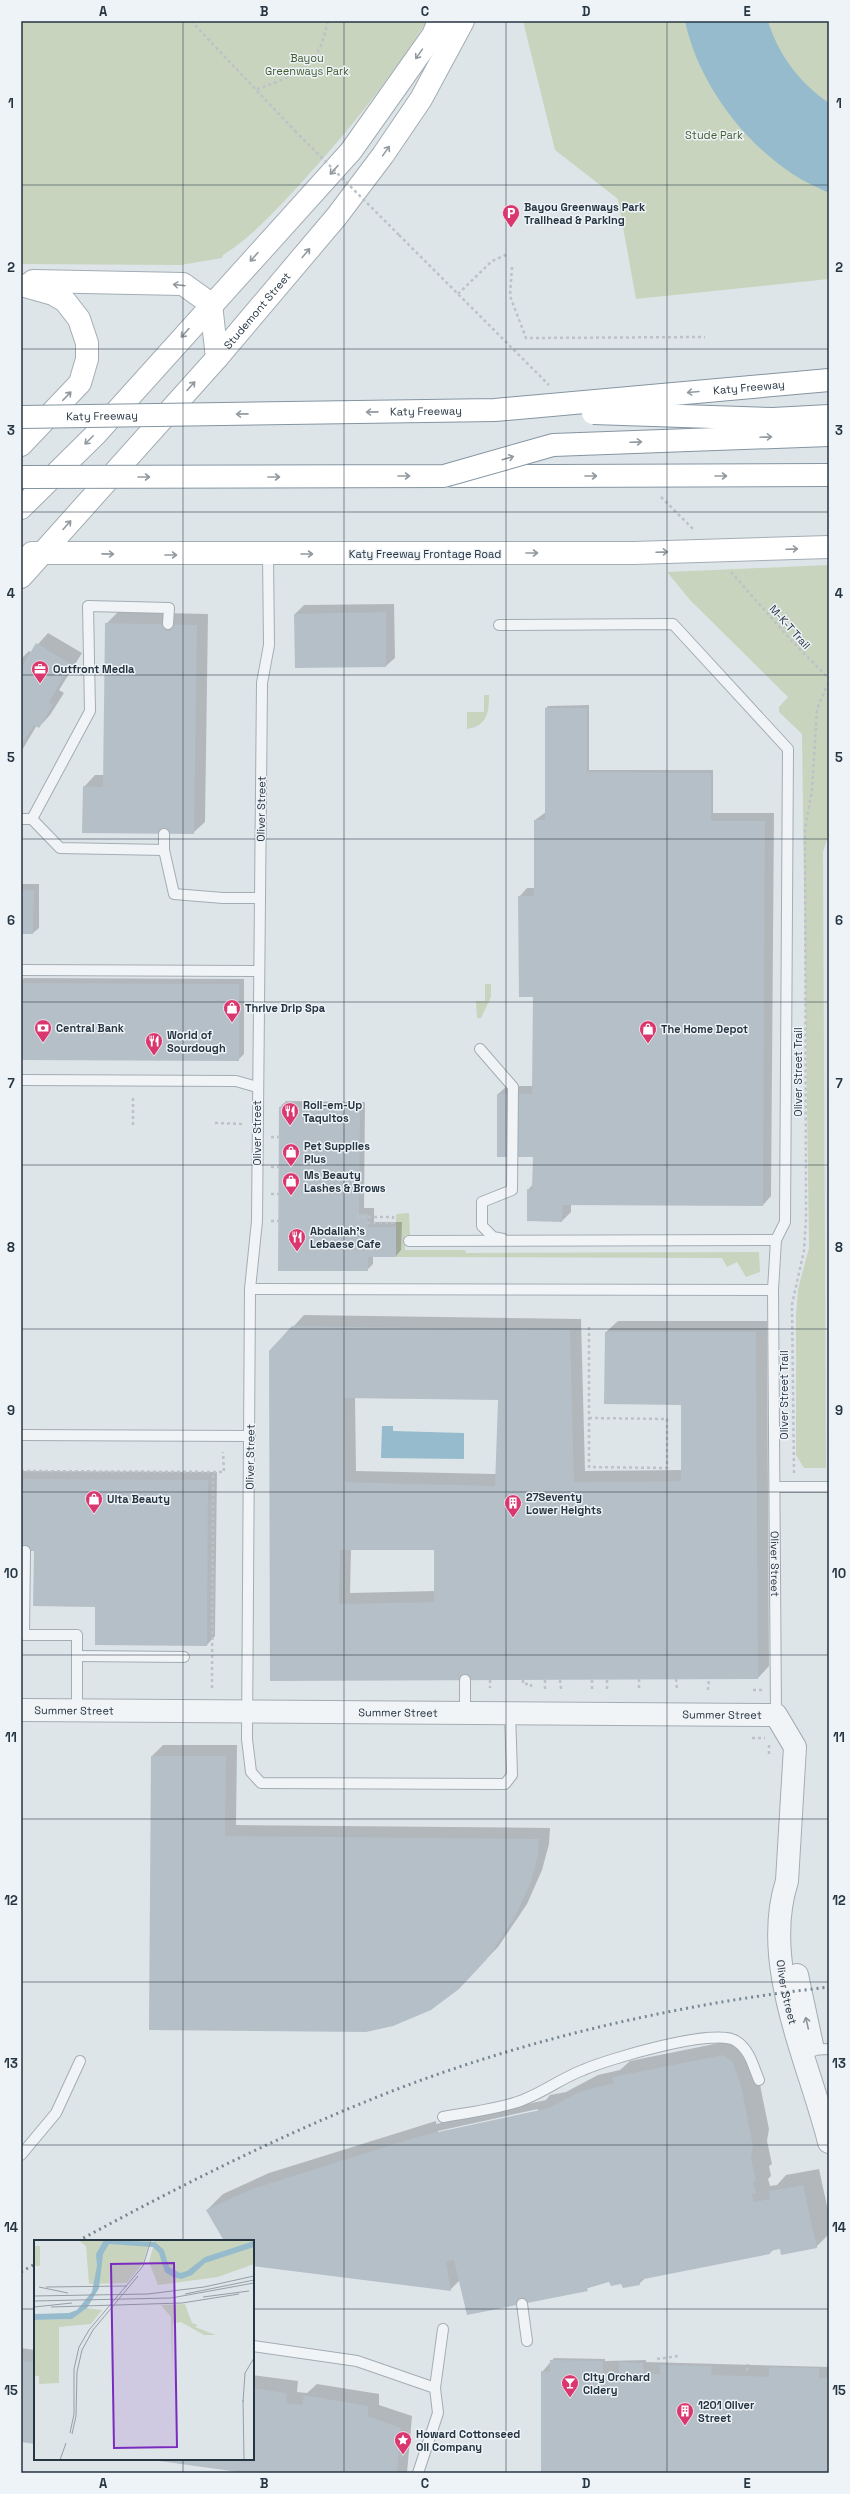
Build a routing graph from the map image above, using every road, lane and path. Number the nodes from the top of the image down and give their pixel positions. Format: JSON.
{"nodes":[{"id":1,"x":191,"y":21,"type":"edge"},
{"id":2,"x":328,"y":21,"type":"edge"},
{"id":3,"x":440,"y":21,"type":"edge"},
{"id":4,"x":463,"y":21,"type":"edge"},
{"id":5,"x":257,"y":89,"type":"junction"},
{"id":6,"x":399,"y":235,"type":"dead end"},
{"id":7,"x":508,"y":254,"type":"dead end"},
{"id":8,"x":512,"y":267,"type":"dead end"},
{"id":9,"x":21,"y":280,"type":"edge"},
{"id":10,"x":21,"y":285,"type":"edge"},
{"id":11,"x":458,"y":294,"type":"dead end"},
{"id":12,"x":211,"y":304,"type":"junction"},
{"id":13,"x":705,"y":337,"type":"dead end"},
{"id":14,"x":217,"y":358,"type":"junction"},
{"id":15,"x":829,"y":380,"type":"edge"},
{"id":16,"x":495,"y":410,"type":"junction"},
{"id":17,"x":829,"y":416,"type":"edge"},
{"id":18,"x":21,"y":417,"type":"edge"},
{"id":19,"x":829,"y":435,"type":"edge"},
{"id":20,"x":21,"y":445,"type":"edge"},
{"id":21,"x":829,"y":474,"type":"edge"},
{"id":22,"x":444,"y":476,"type":"junction"},
{"id":23,"x":21,"y":477,"type":"edge"},
{"id":24,"x":21,"y":508,"type":"edge"},
{"id":25,"x":829,"y":547,"type":"edge"},
{"id":26,"x":31,"y":553,"type":"edge"},
{"id":27,"x":268,"y":555,"type":"junction"},
{"id":28,"x":21,"y":577,"type":"edge"},
{"id":29,"x":742,"y":584,"type":"dead end"},
{"id":30,"x":168,"y":624,"type":"dead end"},
{"id":31,"x":499,"y":625,"type":"dead end"},
{"id":32,"x":829,"y":680,"type":"edge"},
{"id":33,"x":21,"y":819,"type":"edge"},
{"id":34,"x":32,"y":819,"type":"junction"},
{"id":35,"x":164,"y":834,"type":"dead end"},
{"id":36,"x":164,"y":850,"type":"junction"},
{"id":37,"x":260,"y":898,"type":"junction"},
{"id":38,"x":21,"y":970,"type":"edge"},
{"id":39,"x":259,"y":971,"type":"junction"},
{"id":40,"x":170,"y":1044,"type":"dead end"},
{"id":41,"x":174,"y":1044,"type":"dead end"},
{"id":42,"x":480,"y":1049,"type":"dead end"},
{"id":43,"x":21,"y":1080,"type":"edge"},
{"id":44,"x":257,"y":1087,"type":"junction"},
{"id":45,"x":133,"y":1094,"type":"dead end"},
{"id":46,"x":283,"y":1104,"type":"dead end"},
{"id":47,"x":315,"y":1109,"type":"dead end"},
{"id":48,"x":244,"y":1117,"type":"dead end"},
{"id":49,"x":215,"y":1123,"type":"dead end"},
{"id":50,"x":133,"y":1125,"type":"dead end"},
{"id":51,"x":356,"y":1217,"type":"dead end"},
{"id":52,"x":364,"y":1223,"type":"dead end"},
{"id":53,"x":776,"y":1240,"type":"junction"},
{"id":54,"x":409,"y":1241,"type":"dead end"},
{"id":55,"x":510,"y":1241,"type":"junction"},
{"id":56,"x":250,"y":1288,"type":"junction"},
{"id":57,"x":774,"y":1290,"type":"junction"},
{"id":58,"x":589,"y":1326,"type":"dead end"},
{"id":59,"x":589,"y":1418,"type":"junction"},
{"id":60,"x":21,"y":1435,"type":"edge"},
{"id":61,"x":250,"y":1436,"type":"junction"},
{"id":62,"x":224,"y":1452,"type":"dead end"},
{"id":63,"x":795,"y":1465,"type":"dead end"},
{"id":64,"x":21,"y":1470,"type":"edge"},
{"id":65,"x":213,"y":1472,"type":"junction"},
{"id":66,"x":776,"y":1487,"type":"junction"},
{"id":67,"x":829,"y":1488,"type":"edge"},
{"id":68,"x":25,"y":1551,"type":"dead end"},
{"id":69,"x":77,"y":1656,"type":"junction"},
{"id":70,"x":184,"y":1657,"type":"dead end"},
{"id":71,"x":639,"y":1679,"type":"dead end"},
{"id":72,"x":676,"y":1679,"type":"dead end"},
{"id":73,"x":709,"y":1679,"type":"dead end"},
{"id":74,"x":465,"y":1680,"type":"dead end"},
{"id":75,"x":490,"y":1680,"type":"dead end"},
{"id":76,"x":523,"y":1680,"type":"dead end"},
{"id":77,"x":545,"y":1680,"type":"dead end"},
{"id":78,"x":560,"y":1680,"type":"dead end"},
{"id":79,"x":592,"y":1680,"type":"dead end"},
{"id":80,"x":607,"y":1680,"type":"dead end"},
{"id":81,"x":212,"y":1688,"type":"dead end"},
{"id":82,"x":490,"y":1688,"type":"dead end"},
{"id":83,"x":532,"y":1688,"type":"dead end"},
{"id":84,"x":545,"y":1689,"type":"dead end"},
{"id":85,"x":560,"y":1689,"type":"dead end"},
{"id":86,"x":592,"y":1689,"type":"dead end"},
{"id":87,"x":607,"y":1689,"type":"dead end"},
{"id":88,"x":639,"y":1689,"type":"dead end"},
{"id":89,"x":677,"y":1689,"type":"dead end"},
{"id":90,"x":708,"y":1690,"type":"dead end"},
{"id":91,"x":21,"y":1710,"type":"edge"},
{"id":92,"x":77,"y":1711,"type":"junction"},
{"id":93,"x":465,"y":1711,"type":"junction"},
{"id":94,"x":247,"y":1712,"type":"junction"},
{"id":95,"x":510,"y":1712,"type":"junction"},
{"id":96,"x":776,"y":1714,"type":"junction"},
{"id":97,"x":752,"y":1738,"type":"dead end"},
{"id":98,"x":769,"y":1756,"type":"dead end"},
{"id":99,"x":814,"y":2050,"type":"edge"},
{"id":100,"x":80,"y":2061,"type":"dead end"},
{"id":101,"x":759,"y":2080,"type":"dead end"},
{"id":102,"x":443,"y":2117,"type":"dead end"},
{"id":103,"x":829,"y":2142,"type":"edge"},
{"id":104,"x":21,"y":2155,"type":"edge"},
{"id":105,"x":522,"y":2304,"type":"dead end"},
{"id":106,"x":443,"y":2329,"type":"dead end"},
{"id":107,"x":527,"y":2341,"type":"dead end"},
{"id":108,"x":254,"y":2346,"type":"edge"},
{"id":109,"x":678,"y":2356,"type":"dead end"},
{"id":110,"x":657,"y":2360,"type":"dead end"},
{"id":111,"x":748,"y":2364,"type":"dead end"},
{"id":112,"x":747,"y":2371,"type":"dead end"},
{"id":113,"x":435,"y":2388,"type":"junction"},
{"id":114,"x":418,"y":2473,"type":"edge"}],
"edges":[{"from":1,"to":5,"type":"path"},
{"from":2,"to":5,"type":"path"},
{"from":3,"to":12,"type":"main road","one_way":true},
{"from":14,"to":4,"type":"main road","name":"Studemont Street","one_way":true},
{"from":5,"to":6,"type":"path","bridge":true},
{"from":7,"to":11,"type":"path"},
{"from":8,"to":13,"type":"path"},
{"from":12,"to":9,"type":"main road","one_way":true},
{"from":20,"to":10,"type":"main road","one_way":true},
{"from":12,"to":14,"type":"main road"},
{"from":12,"to":24,"type":"main road","one_way":true},
{"from":26,"to":14,"type":"main road","name":"Studemont Street","one_way":true},
{"from":15,"to":16,"type":"main road","name":"Katy Freeway","one_way":true,"bridge":true},
{"from":16,"to":17,"type":"main road","bridge":true},
{"from":16,"to":18,"type":"main road","name":"Katy Freeway","one_way":true,"bridge":true},
{"from":22,"to":19,"type":"main road","one_way":true,"bridge":true},
{"from":22,"to":21,"type":"main road","one_way":true,"bridge":true},
{"from":23,"to":22,"type":"main road","one_way":true,"bridge":true},
{"from":27,"to":25,"type":"main road","name":"Katy Freeway Frontage Road","one_way":true,"bridge":true},
{"from":26,"to":27,"type":"main road","name":"Katy Freeway Frontage Road","one_way":true},
{"from":26,"to":28,"type":"main road","name":"Studemont Street"},
{"from":27,"to":37,"type":"lane","name":"Oliver Street"},
{"from":29,"to":32,"type":"path","name":"M-K-T Trail"},
{"from":30,"to":34,"type":"lane"},
{"from":31,"to":53,"type":"lane"},
{"from":32,"to":63,"type":"path","name":"Oliver Street Trail"},
{"from":33,"to":34,"type":"lane"},
{"from":34,"to":36,"type":"lane"},
{"from":35,"to":36,"type":"lane"},
{"from":36,"to":37,"type":"lane"},
{"from":37,"to":39,"type":"lane","name":"Oliver Street"},
{"from":38,"to":39,"type":"lane"},
{"from":39,"to":44,"type":"lane","name":"Oliver Street"},
{"from":40,"to":41,"type":"path"},
{"from":42,"to":55,"type":"lane"},
{"from":43,"to":44,"type":"lane"},
{"from":44,"to":56,"type":"lane","name":"Oliver Street"},
{"from":45,"to":50,"type":"path"},
{"from":46,"to":47,"type":"path"},
{"from":48,"to":49,"type":"path"},
{"from":51,"to":52,"type":"path"},
{"from":53,"to":55,"type":"lane"},
{"from":53,"to":57,"type":"lane","name":"Oliver Street"},
{"from":54,"to":55,"type":"lane"},
{"from":56,"to":57,"type":"lane"},
{"from":56,"to":61,"type":"lane","name":"Oliver Street"},
{"from":57,"to":66,"type":"lane","name":"Oliver Street"},
{"from":58,"to":59,"type":"path"},
{"from":59,"to":59,"type":"path"},
{"from":60,"to":61,"type":"lane"},
{"from":61,"to":94,"type":"lane","name":"Oliver Street"},
{"from":62,"to":65,"type":"path"},
{"from":64,"to":65,"type":"path"},
{"from":65,"to":81,"type":"path"},
{"from":66,"to":67,"type":"lane"},
{"from":66,"to":96,"type":"lane","name":"Oliver Street"},
{"from":68,"to":69,"type":"lane"},
{"from":69,"to":70,"type":"lane"},
{"from":69,"to":92,"type":"lane"},
{"from":71,"to":88,"type":"path"},
{"from":72,"to":89,"type":"path"},
{"from":73,"to":90,"type":"path"},
{"from":74,"to":93,"type":"lane"},
{"from":75,"to":82,"type":"path"},
{"from":76,"to":83,"type":"path"},
{"from":77,"to":84,"type":"path"},
{"from":78,"to":85,"type":"path"},
{"from":79,"to":86,"type":"path"},
{"from":80,"to":87,"type":"path"},
{"from":91,"to":92,"type":"street","name":"Summer Street"},
{"from":92,"to":94,"type":"street","name":"Summer Street"},
{"from":93,"to":94,"type":"street","name":"Summer Street"},
{"from":93,"to":95,"type":"street","name":"Summer Street"},
{"from":94,"to":95,"type":"lane","name":"Oliver Street"},
{"from":95,"to":96,"type":"street","name":"Summer Street"},
{"from":96,"to":99,"type":"street","name":"Oliver Street"},
{"from":97,"to":98,"type":"path"},
{"from":99,"to":103,"type":"street","name":"Oliver Street"},
{"from":100,"to":104,"type":"lane"},
{"from":101,"to":102,"type":"lane"},
{"from":105,"to":107,"type":"lane"},
{"from":106,"to":113,"type":"lane"},
{"from":108,"to":113,"type":"lane"},
{"from":109,"to":110,"type":"path"},
{"from":111,"to":112,"type":"path"},
{"from":113,"to":114,"type":"lane"}]}
